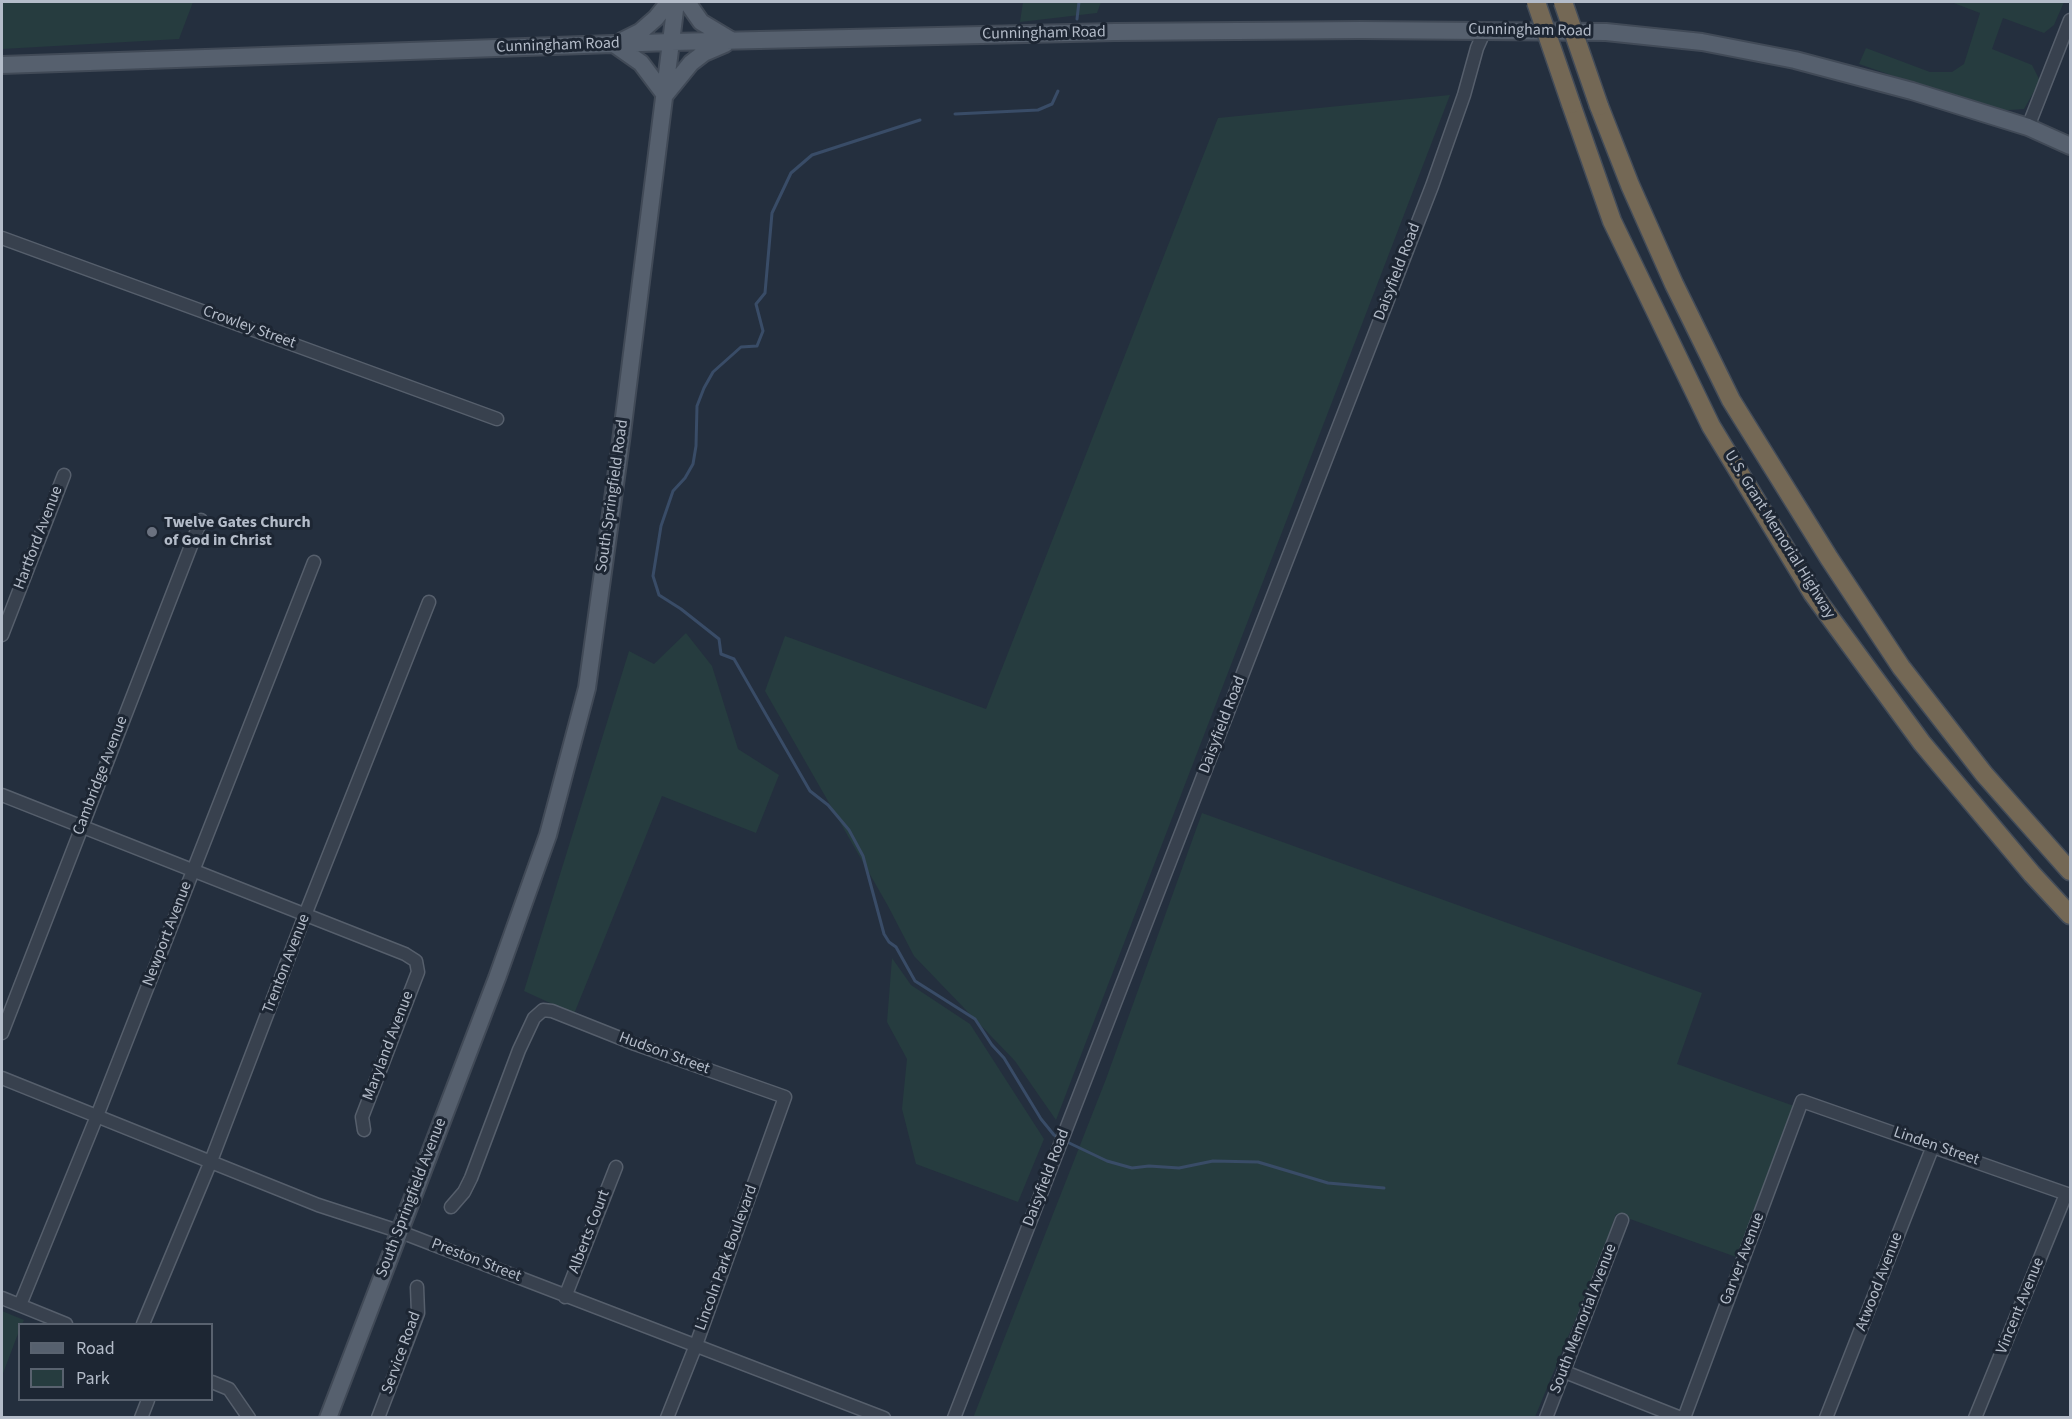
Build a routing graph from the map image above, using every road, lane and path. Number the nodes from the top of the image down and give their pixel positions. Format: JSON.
{"nodes":[{"id":1,"x":669,"y":2,"type":"edge"},
{"id":2,"x":676,"y":2,"type":"edge"},
{"id":3,"x":687,"y":2,"type":"edge"},
{"id":4,"x":1536,"y":2,"type":"edge"},
{"id":5,"x":1563,"y":2,"type":"edge"},
{"id":6,"x":2070,"y":20,"type":"edge"},
{"id":7,"x":1485,"y":30,"type":"junction"},
{"id":8,"x":731,"y":40,"type":"junction"},
{"id":9,"x":671,"y":42,"type":"junction"},
{"id":10,"x":614,"y":44,"type":"junction"},
{"id":11,"x":2,"y":65,"type":"edge"},
{"id":12,"x":665,"y":94,"type":"junction"},
{"id":13,"x":2028,"y":127,"type":"junction"},
{"id":14,"x":2070,"y":146,"type":"edge"},
{"id":15,"x":2,"y":238,"type":"edge"},
{"id":16,"x":497,"y":419,"type":"dead end"},
{"id":17,"x":64,"y":476,"type":"dead end"},
{"id":18,"x":201,"y":520,"type":"dead end"},
{"id":19,"x":314,"y":562,"type":"dead end"},
{"id":20,"x":429,"y":602,"type":"dead end"},
{"id":21,"x":2,"y":635,"type":"edge"},
{"id":22,"x":2,"y":795,"type":"edge"},
{"id":23,"x":81,"y":827,"type":"junction"},
{"id":24,"x":193,"y":870,"type":"junction"},
{"id":25,"x":2070,"y":871,"type":"edge"},
{"id":26,"x":306,"y":915,"type":"junction"},
{"id":27,"x":2070,"y":915,"type":"edge"},
{"id":28,"x":497,"y":978,"type":"joint"},
{"id":29,"x":2,"y":1033,"type":"edge"},
{"id":30,"x":2,"y":1078,"type":"edge"},
{"id":31,"x":785,"y":1097,"type":"joint"},
{"id":32,"x":1802,"y":1101,"type":"joint"},
{"id":33,"x":98,"y":1116,"type":"junction"},
{"id":34,"x":364,"y":1130,"type":"dead end"},
{"id":35,"x":1933,"y":1146,"type":"junction"},
{"id":36,"x":211,"y":1161,"type":"junction"},
{"id":37,"x":616,"y":1167,"type":"dead end"},
{"id":38,"x":2068,"y":1194,"type":"edge"},
{"id":39,"x":451,"y":1207,"type":"dead end"},
{"id":40,"x":1622,"y":1220,"type":"dead end"},
{"id":41,"x":398,"y":1231,"type":"junction"},
{"id":42,"x":417,"y":1287,"type":"dead end"},
{"id":43,"x":565,"y":1297,"type":"junction"},
{"id":44,"x":2,"y":1298,"type":"edge"},
{"id":45,"x":20,"y":1305,"type":"junction"},
{"id":46,"x":64,"y":1323,"type":"edge"},
{"id":47,"x":143,"y":1323,"type":"edge"},
{"id":48,"x":696,"y":1345,"type":"junction"},
{"id":49,"x":1565,"y":1372,"type":"junction"},
{"id":50,"x":213,"y":1382,"type":"edge"},
{"id":51,"x":148,"y":1401,"type":"edge"},
{"id":52,"x":141,"y":1418,"type":"edge"},
{"id":53,"x":249,"y":1418,"type":"edge"},
{"id":54,"x":328,"y":1418,"type":"edge"},
{"id":55,"x":378,"y":1418,"type":"edge"},
{"id":56,"x":667,"y":1418,"type":"edge"},
{"id":57,"x":884,"y":1418,"type":"edge"},
{"id":58,"x":954,"y":1418,"type":"edge"},
{"id":59,"x":1546,"y":1418,"type":"edge"},
{"id":60,"x":1682,"y":1418,"type":"edge"},
{"id":61,"x":1826,"y":1418,"type":"edge"},
{"id":62,"x":1975,"y":1418,"type":"edge"}],
"edges":[{"from":1,"to":10,"type":"main road"},
{"from":2,"to":9,"type":"main road","name":"South Springfield Road"},
{"from":3,"to":8,"type":"main road"},
{"from":4,"to":27,"type":"highway","name":"U.S. Grant Memorial Highway","bridge":true},
{"from":5,"to":25,"type":"highway","name":"U.S. Grant Memorial Highway","bridge":true},
{"from":6,"to":13,"type":"street"},
{"from":7,"to":8,"type":"main road","name":"Cunningham Road"},
{"from":7,"to":13,"type":"main road","name":"Cunningham Road"},
{"from":7,"to":58,"type":"street","name":"Daisyfield Road"},
{"from":8,"to":9,"type":"main road","name":"Cunningham Road"},
{"from":8,"to":12,"type":"main road"},
{"from":9,"to":10,"type":"main road","name":"Cunningham Road"},
{"from":9,"to":12,"type":"main road","name":"South Springfield Road"},
{"from":10,"to":11,"type":"main road","name":"Cunningham Road"},
{"from":10,"to":12,"type":"main road"},
{"from":12,"to":28,"type":"main road","name":"South Springfield Road"},
{"from":13,"to":14,"type":"main road","name":"Cunningham Road"},
{"from":15,"to":16,"type":"street","name":"Crowley Street"},
{"from":17,"to":21,"type":"street","name":"Hartford Avenue"},
{"from":18,"to":23,"type":"street","name":"Cambridge Avenue"},
{"from":19,"to":24,"type":"street","name":"Newport Avenue"},
{"from":20,"to":26,"type":"street","name":"Trenton Avenue"},
{"from":22,"to":23,"type":"street"},
{"from":23,"to":24,"type":"street"},
{"from":23,"to":29,"type":"street","name":"Cambridge Avenue"},
{"from":24,"to":26,"type":"street"},
{"from":24,"to":33,"type":"street","name":"Newport Avenue"},
{"from":26,"to":34,"type":"street","name":"Maryland Avenue"},
{"from":26,"to":36,"type":"street","name":"Trenton Avenue"},
{"from":28,"to":41,"type":"main road","name":"South Springfield Avenue"},
{"from":30,"to":33,"type":"street","name":"Preston Street"},
{"from":31,"to":39,"type":"street","name":"Hudson Street"},
{"from":31,"to":48,"type":"street","name":"Lincoln Park Boulevard"},
{"from":32,"to":35,"type":"street","name":"Linden Street"},
{"from":32,"to":60,"type":"street","name":"Garver Avenue"},
{"from":33,"to":36,"type":"street","name":"Preston Street"},
{"from":33,"to":45,"type":"street","name":"Newport Avenue"},
{"from":35,"to":38,"type":"street","name":"Linden Street"},
{"from":35,"to":61,"type":"street","name":"Atwood Avenue"},
{"from":36,"to":41,"type":"street","name":"Preston Street"},
{"from":36,"to":47,"type":"street","name":"Trenton Avenue"},
{"from":37,"to":43,"type":"street","name":"Alberts Court"},
{"from":38,"to":62,"type":"street","name":"Vincent Avenue"},
{"from":40,"to":49,"type":"street","name":"South Memorial Avenue"},
{"from":41,"to":43,"type":"street","name":"Preston Street"},
{"from":41,"to":54,"type":"main road","name":"South Springfield Avenue"},
{"from":42,"to":55,"type":"street","name":"Service Road"},
{"from":43,"to":48,"type":"street","name":"Preston Street"},
{"from":44,"to":45,"type":"street"},
{"from":45,"to":46,"type":"street"},
{"from":48,"to":56,"type":"street","name":"Lincoln Park Boulevard"},
{"from":48,"to":57,"type":"street","name":"Preston Street"},
{"from":49,"to":59,"type":"street","name":"South Memorial Avenue"},
{"from":49,"to":60,"type":"street"},
{"from":50,"to":53,"type":"street"},
{"from":51,"to":52,"type":"street"}]}
